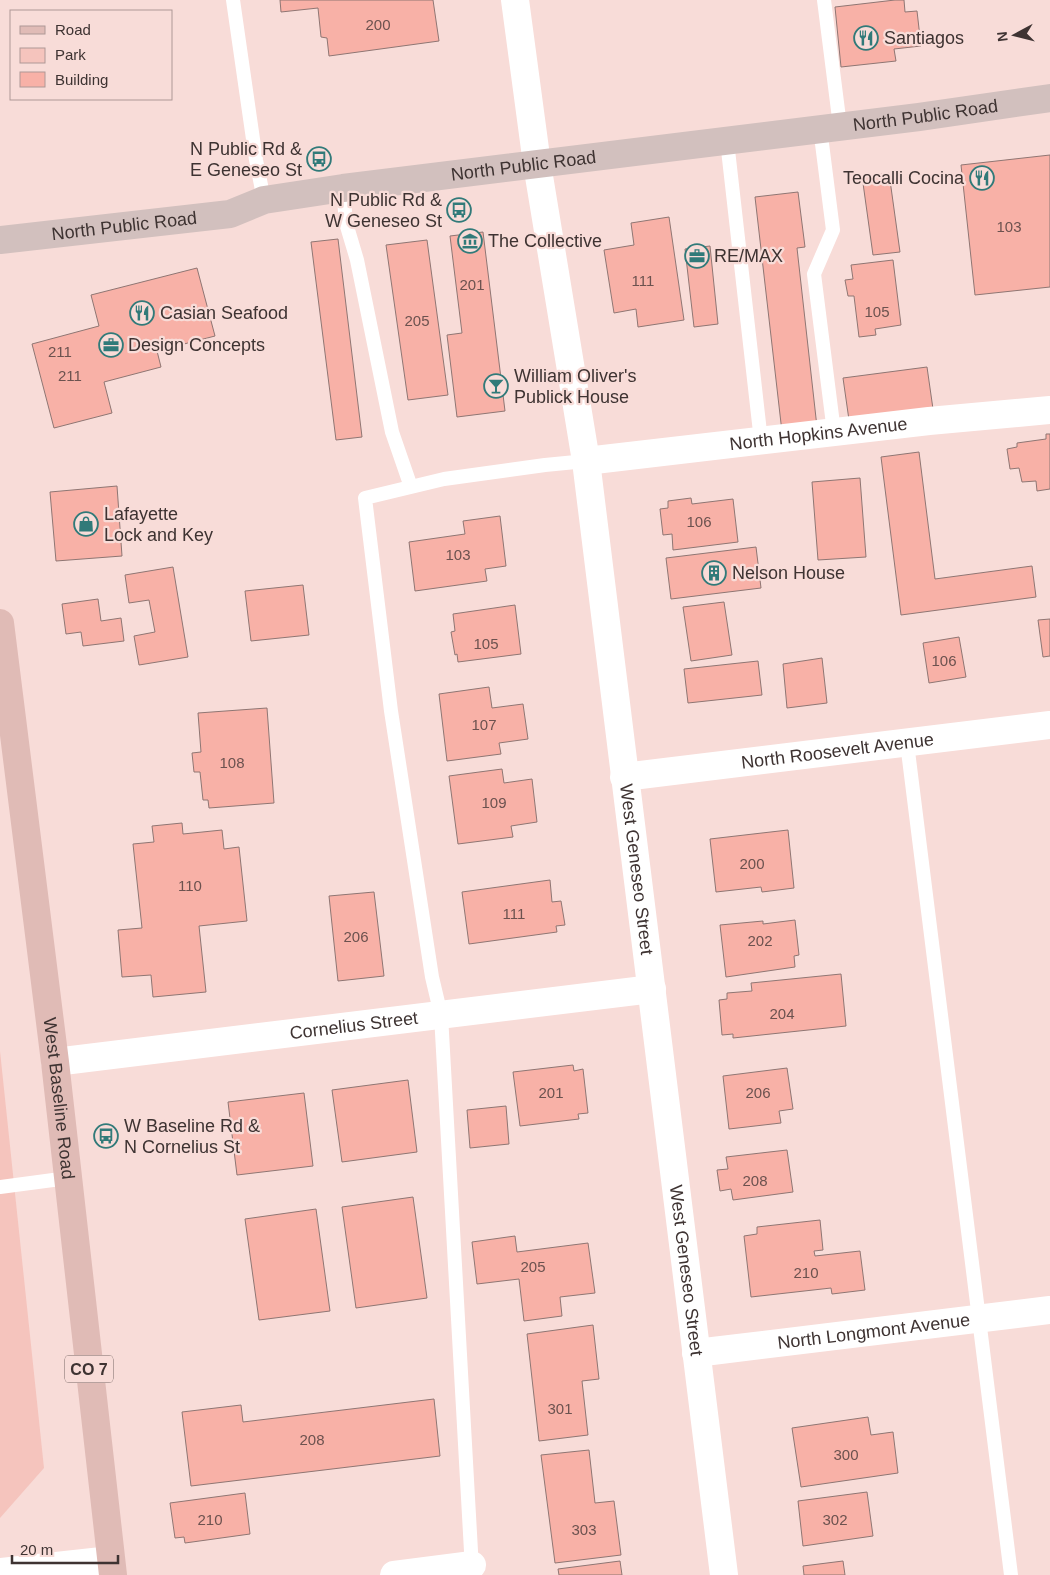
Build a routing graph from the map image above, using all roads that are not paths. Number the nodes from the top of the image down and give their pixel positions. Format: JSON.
{"nodes":[{"id":1,"x":234,"y":0,"type":"edge"},
{"id":2,"x":515,"y":0,"type":"edge"},
{"id":3,"x":824,"y":0,"type":"edge"},
{"id":4,"x":1050,"y":98,"type":"edge"},
{"id":5,"x":830,"y":127,"type":"junction"},
{"id":6,"x":727,"y":141,"type":"junction"},
{"id":7,"x":537,"y":164,"type":"junction"},
{"id":8,"x":343,"y":188,"type":"junction"},
{"id":9,"x":264,"y":200,"type":"junction"},
{"id":10,"x":0,"y":240,"type":"edge"},
{"id":11,"x":1050,"y":410,"type":"edge"},
{"id":12,"x":834,"y":432,"type":"junction"},
{"id":13,"x":761,"y":441,"type":"junction"},
{"id":14,"x":586,"y":461,"type":"junction"},
{"id":15,"x":411,"y":487,"type":"junction"},
{"id":16,"x":0,"y":623,"type":"edge"},
{"id":17,"x":6,"y":712,"type":"edge"},
{"id":18,"x":1050,"y":725,"type":"edge"},
{"id":19,"x":906,"y":743,"type":"junction"},
{"id":20,"x":624,"y":777,"type":"junction"},
{"id":21,"x":652,"y":989,"type":"junction"},
{"id":22,"x":441,"y":1015,"type":"junction"},
{"id":23,"x":55,"y":1062,"type":"junction"},
{"id":24,"x":68,"y":1178,"type":"junction"},
{"id":25,"x":0,"y":1186,"type":"edge"},
{"id":26,"x":1050,"y":1310,"type":"edge"},
{"id":27,"x":980,"y":1318,"type":"junction"},
{"id":28,"x":696,"y":1353,"type":"junction"},
{"id":29,"x":112,"y":1568,"type":"edge"},
{"id":30,"x":472,"y":1570,"type":"edge"},
{"id":31,"x":0,"y":1572,"type":"edge"},
{"id":32,"x":394,"y":1575,"type":"edge"},
{"id":33,"x":724,"y":1575,"type":"edge"},
{"id":34,"x":1011,"y":1575,"type":"edge"}],
"edges":[{"from":1,"to":9,"type":"lane"},
{"from":2,"to":7,"type":"street","name":"West Geneseo Street"},
{"from":3,"to":5,"type":"lane"},
{"from":4,"to":5,"type":"street","name":"North Public Road"},
{"from":5,"to":6,"type":"street","name":"North Public Road"},
{"from":5,"to":12,"type":"lane"},
{"from":6,"to":7,"type":"street","name":"North Public Road"},
{"from":6,"to":13,"type":"lane"},
{"from":7,"to":8,"type":"street","name":"North Public Road"},
{"from":7,"to":14,"type":"street","name":"West Geneseo Street"},
{"from":8,"to":9,"type":"street","name":"North Public Road"},
{"from":8,"to":15,"type":"lane"},
{"from":9,"to":10,"type":"street","name":"North Public Road"},
{"from":11,"to":12,"type":"street","name":"North Hopkins Avenue"},
{"from":12,"to":13,"type":"street","name":"North Hopkins Avenue"},
{"from":13,"to":14,"type":"street","name":"North Hopkins Avenue"},
{"from":14,"to":15,"type":"lane"},
{"from":14,"to":20,"type":"street","name":"West Geneseo Street"},
{"from":15,"to":22,"type":"lane"},
{"from":16,"to":17,"type":"main road","name":"West Baseline Road","number":"CO 7"},
{"from":17,"to":23,"type":"main road","name":"West Baseline Road","number":"CO 7"},
{"from":18,"to":19,"type":"street","name":"North Roosevelt Avenue"},
{"from":19,"to":20,"type":"street","name":"North Roosevelt Avenue"},
{"from":19,"to":27,"type":"lane"},
{"from":20,"to":21,"type":"street","name":"West Geneseo Street"},
{"from":21,"to":22,"type":"street","name":"Cornelius Street"},
{"from":21,"to":28,"type":"street","name":"West Geneseo Street"},
{"from":22,"to":23,"type":"street","name":"Cornelius Street"},
{"from":22,"to":30,"type":"lane"},
{"from":23,"to":24,"type":"main road","name":"West Baseline Road","number":"CO 7"},
{"from":24,"to":25,"type":"lane"},
{"from":24,"to":29,"type":"main road","name":"West Baseline Road","number":"CO 7"},
{"from":26,"to":27,"type":"street","name":"North Longmont Avenue"},
{"from":27,"to":28,"type":"street","name":"North Longmont Avenue"},
{"from":27,"to":34,"type":"lane"},
{"from":28,"to":33,"type":"street","name":"West Geneseo Street"},
{"from":29,"to":31,"type":"street"},
{"from":30,"to":32,"type":"street"}]}
